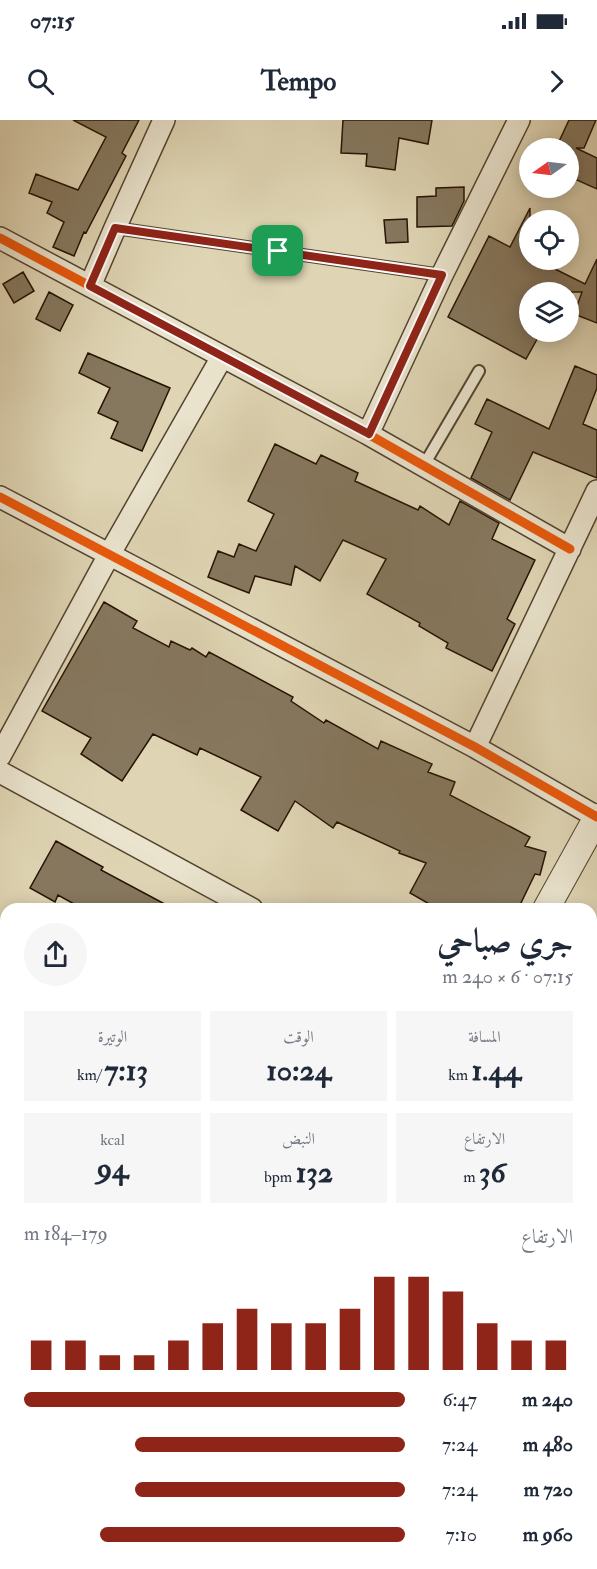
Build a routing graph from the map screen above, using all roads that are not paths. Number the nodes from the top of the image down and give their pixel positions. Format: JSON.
{"nodes":[{"id":1,"x":164,"y":120,"type":"edge"},
{"id":2,"x":519,"y":120,"type":"edge"},
{"id":3,"x":115,"y":228,"type":"junction"},
{"id":4,"x":0,"y":237,"type":"edge"},
{"id":5,"x":442,"y":275,"type":"junction"},
{"id":6,"x":90,"y":286,"type":"junction"},
{"id":7,"x":222,"y":357,"type":"junction"},
{"id":8,"x":479,"y":371,"type":"dead end"},
{"id":9,"x":369,"y":434,"type":"junction"},
{"id":10,"x":424,"y":465,"type":"junction"},
{"id":11,"x":597,"y":491,"type":"edge"},
{"id":12,"x":0,"y":497,"type":"edge"},
{"id":13,"x":570,"y":549,"type":"junction"},
{"id":14,"x":109,"y":555,"type":"junction"},
{"id":15,"x":475,"y":747,"type":"junction"},
{"id":16,"x":0,"y":756,"type":"edge"},
{"id":17,"x":0,"y":772,"type":"edge"},
{"id":18,"x":597,"y":817,"type":"edge"},
{"id":19,"x":241,"y":903,"type":"edge"},
{"id":20,"x":549,"y":903,"type":"edge"}],
"edges":[{"from":1,"to":3,"type":"street"},
{"from":2,"to":5,"type":"street"},
{"from":3,"to":5,"type":"lane"},
{"from":3,"to":6,"type":"street"},
{"from":4,"to":6,"type":"street"},
{"from":5,"to":9,"type":"street"},
{"from":6,"to":7,"type":"street"},
{"from":7,"to":9,"type":"street"},
{"from":7,"to":14,"type":"street"},
{"from":8,"to":10,"type":"lane"},
{"from":9,"to":10,"type":"street"},
{"from":10,"to":13,"type":"street"},
{"from":11,"to":13,"type":"street"},
{"from":12,"to":14,"type":"street"},
{"from":13,"to":15,"type":"street"},
{"from":14,"to":15,"type":"street"},
{"from":14,"to":16,"type":"street"},
{"from":15,"to":18,"type":"street"},
{"from":17,"to":19,"type":"street"},
{"from":18,"to":20,"type":"street"}]}
